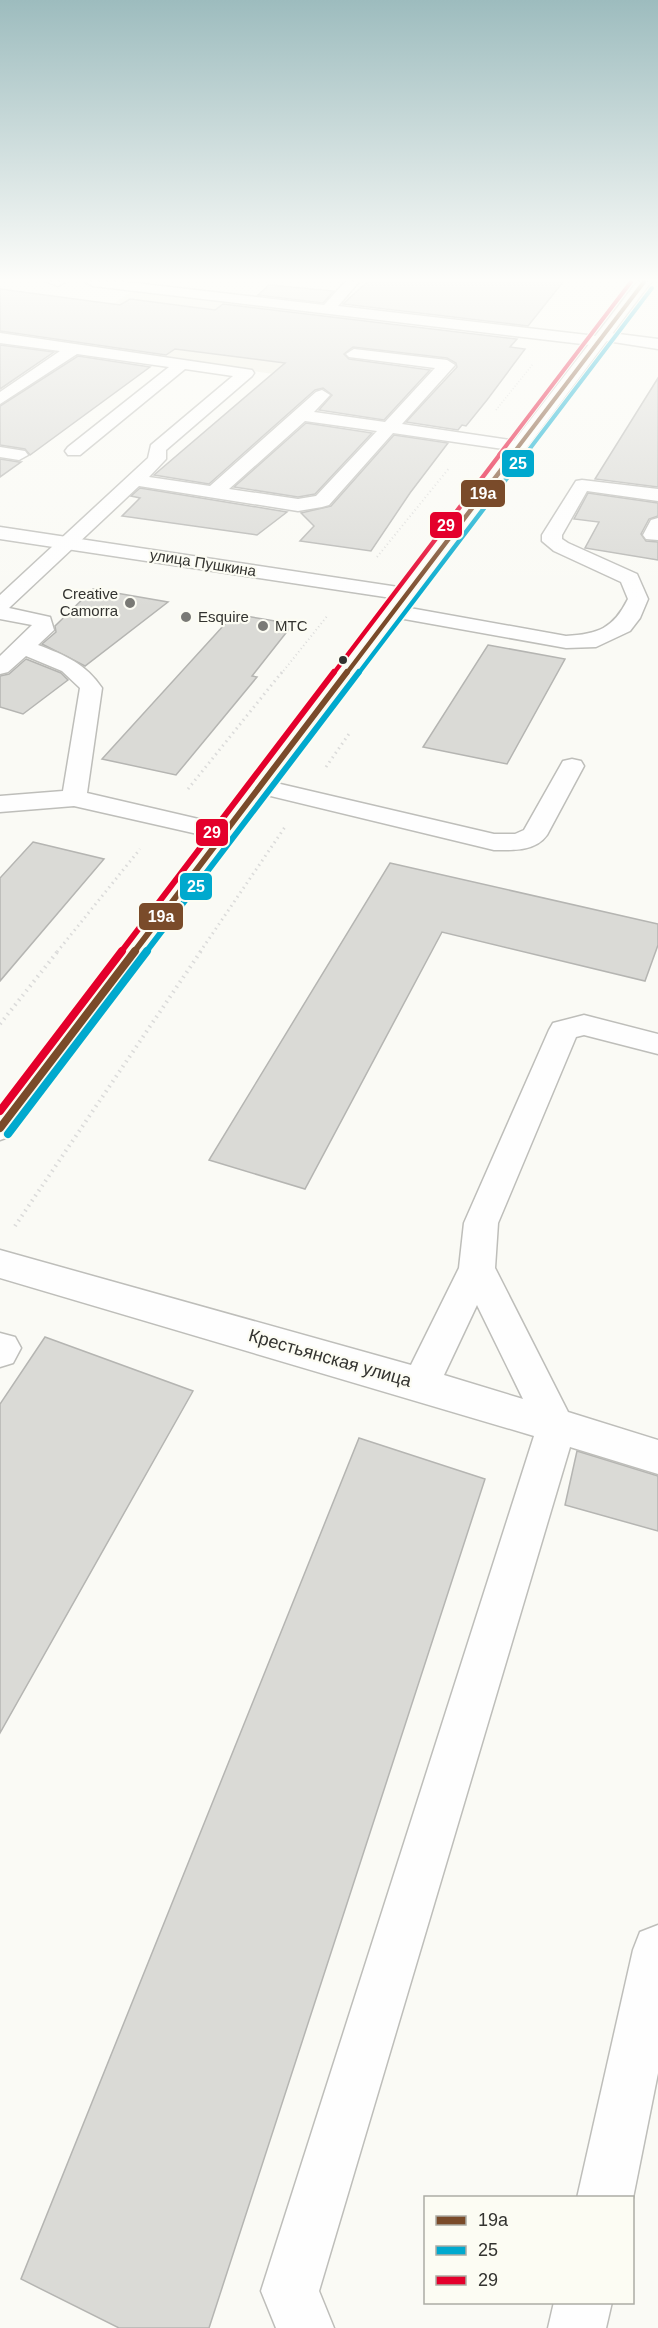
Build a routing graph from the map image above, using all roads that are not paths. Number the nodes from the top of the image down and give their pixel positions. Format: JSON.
{"nodes":[{"id":1,"x":149,"y":391,"type":"edge"},
{"id":2,"x":225,"y":391,"type":"edge"},
{"id":3,"x":423,"y":391,"type":"edge"},
{"id":4,"x":560,"y":391,"type":"edge"},
{"id":5,"x":322,"y":395,"type":"dead end"},
{"id":6,"x":301,"y":415,"type":"junction"},
{"id":7,"x":389,"y":428,"type":"junction"},
{"id":8,"x":517,"y":446,"type":"junction"},
{"id":9,"x":74,"y":451,"type":"dead end"},
{"id":10,"x":0,"y":452,"type":"edge"},
{"id":11,"x":19,"y":455,"type":"dead end"},
{"id":12,"x":135,"y":480,"type":"junction"},
{"id":13,"x":214,"y":492,"type":"junction"},
{"id":14,"x":658,"y":495,"type":"edge"},
{"id":15,"x":0,"y":533,"type":"edge"},
{"id":16,"x":68,"y":542,"type":"junction"},
{"id":17,"x":399,"y":603,"type":"junction"},
{"id":18,"x":0,"y":606,"type":"edge"},
{"id":19,"x":0,"y":613,"type":"edge"},
{"id":20,"x":22,"y":647,"type":"junction"},
{"id":21,"x":0,"y":667,"type":"edge"},
{"id":22,"x":572,"y":766,"type":"dead end"},
{"id":23,"x":259,"y":786,"type":"junction"},
{"id":24,"x":74,"y":798,"type":"junction"},
{"id":25,"x":0,"y":804,"type":"edge"},
{"id":26,"x":224,"y":832,"type":"junction"},
{"id":27,"x":658,"y":1044,"type":"edge"},
{"id":28,"x":0,"y":1128,"type":"edge"},
{"id":29,"x":0,"y":1264,"type":"edge"},
{"id":30,"x":477,"y":1268,"type":"junction"},
{"id":31,"x":421,"y":1384,"type":"junction"},
{"id":32,"x":556,"y":1427,"type":"junction"},
{"id":33,"x":658,"y":1457,"type":"edge"},
{"id":34,"x":658,"y":1950,"type":"edge"},
{"id":35,"x":605,"y":2196,"type":"edge"},
{"id":36,"x":583,"y":2304,"type":"edge"},
{"id":37,"x":304,"y":2328,"type":"edge"},
{"id":38,"x":577,"y":2328,"type":"edge"}],
"edges":[{"from":1,"to":9,"type":"main road"},
{"from":2,"to":12,"type":"main road"},
{"from":3,"to":7,"type":"main road"},
{"from":4,"to":8,"type":"main road"},
{"from":5,"to":6,"type":"main road"},
{"from":6,"to":7,"type":"main road"},
{"from":6,"to":13,"type":"main road"},
{"from":7,"to":8,"type":"main road"},
{"from":7,"to":13,"type":"main road"},
{"from":8,"to":17,"type":"main road"},
{"from":10,"to":11,"type":"main road"},
{"from":12,"to":13,"type":"main road"},
{"from":12,"to":16,"type":"main road"},
{"from":14,"to":17,"type":"main road","name":"улица Пушкина"},
{"from":15,"to":16,"type":"main road","name":"улица Пушкина"},
{"from":16,"to":17,"type":"main road","name":"улица Пушкина"},
{"from":16,"to":18,"type":"main road"},
{"from":17,"to":23,"type":"main road"},
{"from":19,"to":20,"type":"main road"},
{"from":20,"to":21,"type":"main road"},
{"from":20,"to":24,"type":"main road"},
{"from":22,"to":23,"type":"main road"},
{"from":23,"to":26,"type":"main road"},
{"from":24,"to":25,"type":"main road"},
{"from":24,"to":26,"type":"main road"},
{"from":26,"to":28,"type":"main road"},
{"from":27,"to":30,"type":"main road"},
{"from":29,"to":31,"type":"main road","name":"Крестьянская улица"},
{"from":30,"to":31,"type":"main road"},
{"from":30,"to":32,"type":"main road"},
{"from":31,"to":32,"type":"main road","name":"Крестьянская улица"},
{"from":32,"to":33,"type":"main road","name":"Крестьянская улица"},
{"from":32,"to":37,"type":"main road"},
{"from":34,"to":35,"type":"main road"},
{"from":36,"to":38,"type":"main road"}]}
